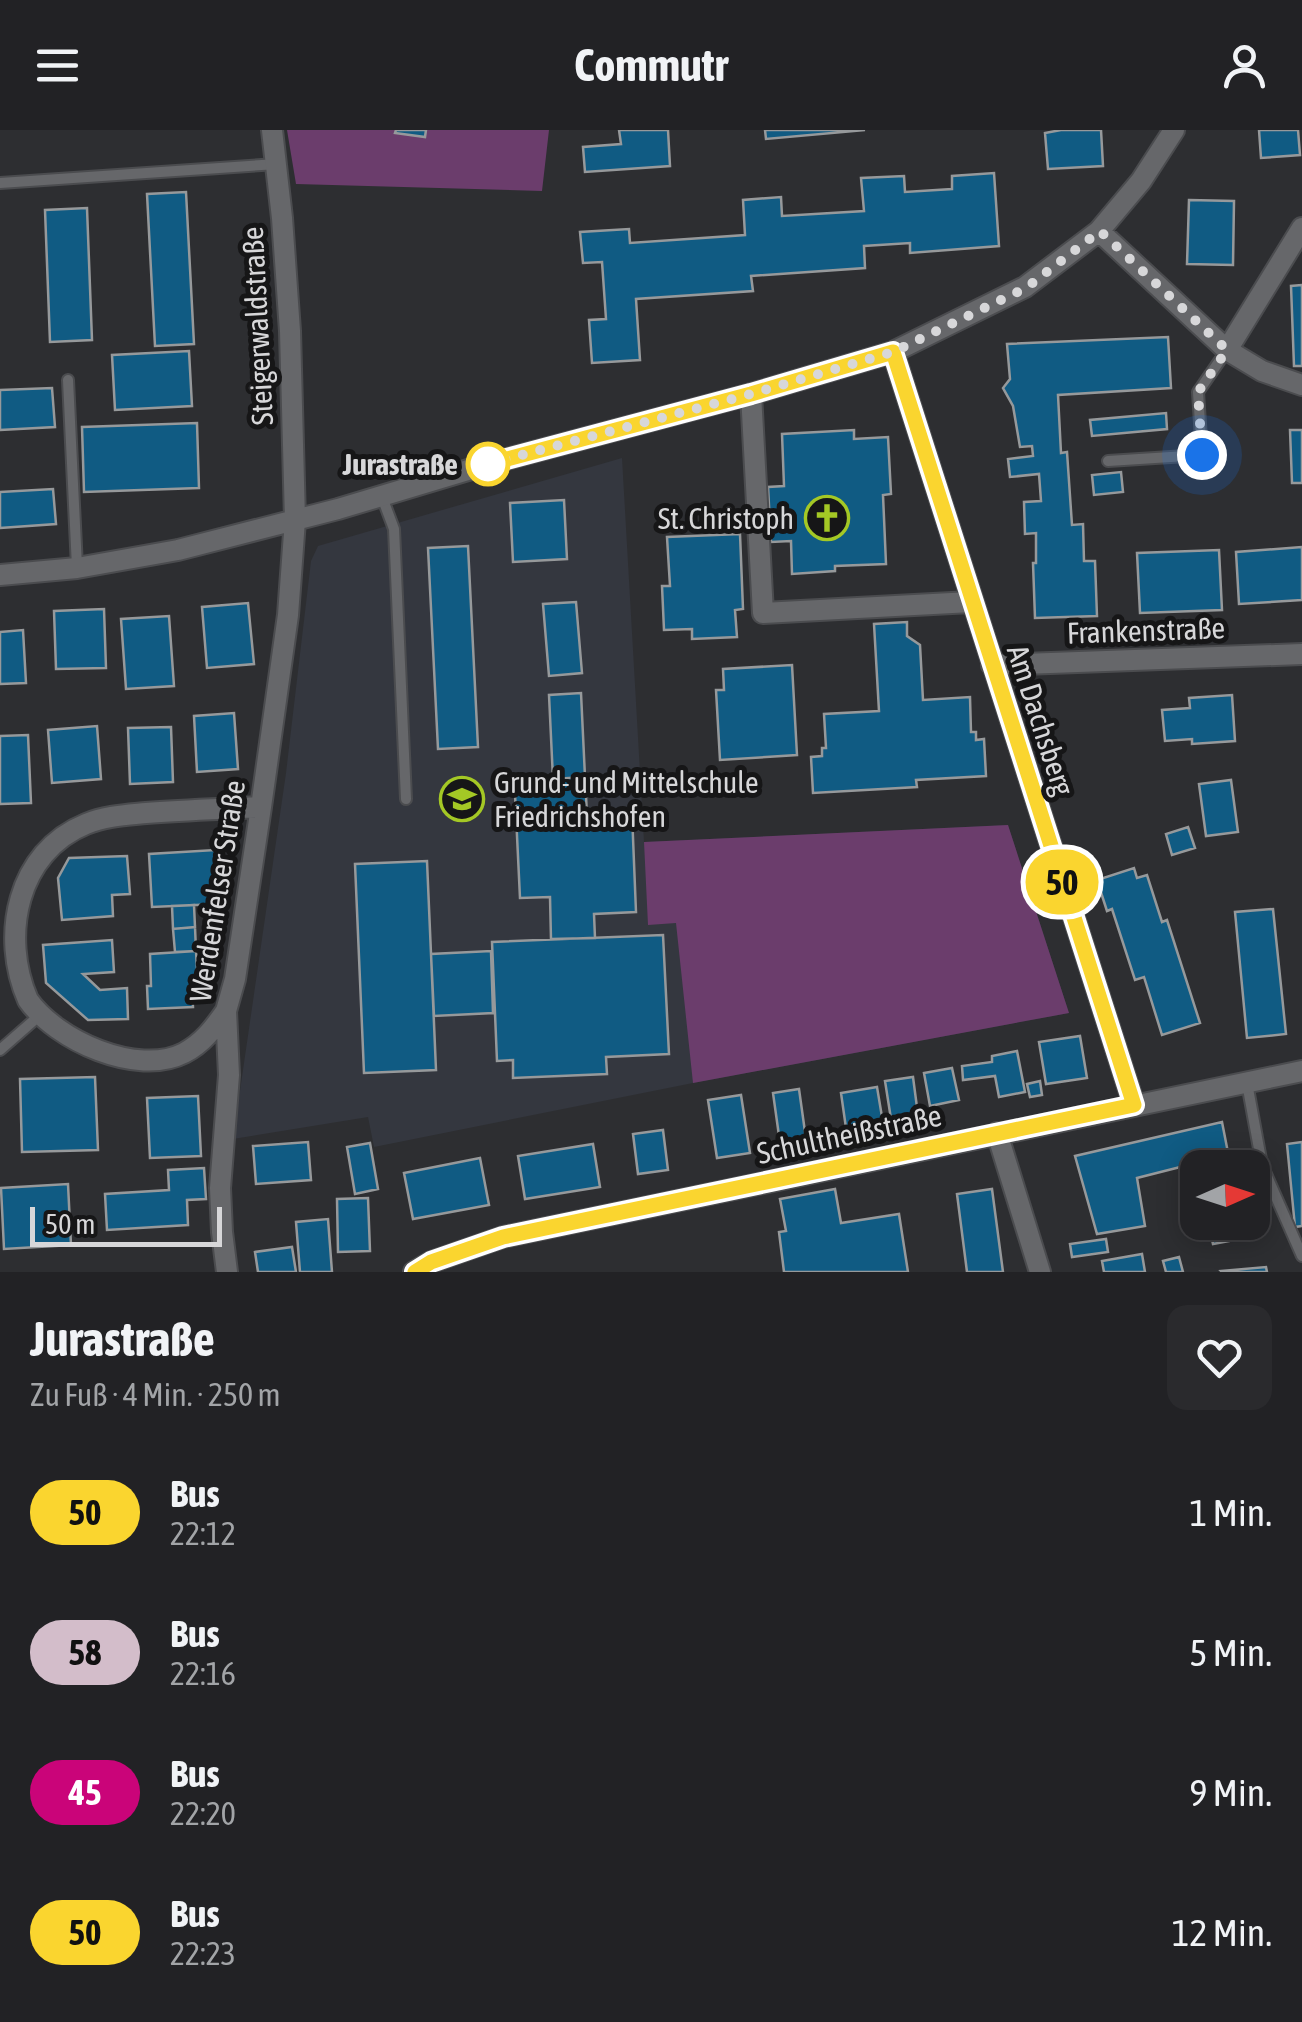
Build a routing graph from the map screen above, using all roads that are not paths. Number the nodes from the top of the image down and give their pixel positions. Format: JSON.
{"nodes":[{"id":1,"x":272,"y":130,"type":"edge"},
{"id":2,"x":1174,"y":130,"type":"edge"},
{"id":3,"x":277,"y":164,"type":"junction"},
{"id":4,"x":0,"y":182,"type":"edge"},
{"id":5,"x":1302,"y":228,"type":"edge"},
{"id":6,"x":1100,"y":231,"type":"junction"},
{"id":7,"x":1227,"y":350,"type":"junction"},
{"id":8,"x":893,"y":352,"type":"junction"},
{"id":9,"x":68,"y":380,"type":"dead end"},
{"id":10,"x":1302,"y":386,"type":"edge"},
{"id":11,"x":751,"y":394,"type":"junction"},
{"id":12,"x":1108,"y":461,"type":"dead end"},
{"id":13,"x":382,"y":496,"type":"junction"},
{"id":14,"x":295,"y":520,"type":"junction"},
{"id":15,"x":76,"y":568,"type":"junction"},
{"id":16,"x":0,"y":575,"type":"edge"},
{"id":17,"x":972,"y":602,"type":"junction"},
{"id":18,"x":1302,"y":654,"type":"edge"},
{"id":19,"x":992,"y":665,"type":"junction"},
{"id":20,"x":406,"y":799,"type":"dead end"},
{"id":21,"x":261,"y":808,"type":"junction"},
{"id":22,"x":226,"y":1011,"type":"junction"},
{"id":23,"x":40,"y":1014,"type":"junction"},
{"id":24,"x":0,"y":1050,"type":"edge"},
{"id":25,"x":1302,"y":1071,"type":"edge"},
{"id":26,"x":1246,"y":1082,"type":"junction"},
{"id":27,"x":1134,"y":1105,"type":"junction"},
{"id":28,"x":997,"y":1134,"type":"junction"},
{"id":29,"x":1302,"y":1256,"type":"edge"},
{"id":30,"x":227,"y":1272,"type":"edge"},
{"id":31,"x":414,"y":1272,"type":"edge"},
{"id":32,"x":1040,"y":1272,"type":"edge"}],
"edges":[{"from":1,"to":3,"type":"street","name":"Steigerwaldstraße"},
{"from":2,"to":6,"type":"street"},
{"from":3,"to":4,"type":"lane"},
{"from":3,"to":14,"type":"street","name":"Steigerwaldstraße"},
{"from":5,"to":7,"type":"street"},
{"from":6,"to":7,"type":"street"},
{"from":6,"to":8,"type":"street"},
{"from":7,"to":10,"type":"street"},
{"from":7,"to":12,"type":"lane"},
{"from":8,"to":11,"type":"street"},
{"from":8,"to":17,"type":"street","name":"Am Dachsberg"},
{"from":9,"to":15,"type":"lane"},
{"from":11,"to":13,"type":"street"},
{"from":11,"to":17,"type":"street"},
{"from":13,"to":14,"type":"street"},
{"from":13,"to":20,"type":"lane"},
{"from":14,"to":15,"type":"street"},
{"from":14,"to":21,"type":"street","name":"Werdenfelser Straße"},
{"from":15,"to":16,"type":"street"},
{"from":17,"to":19,"type":"street","name":"Am Dachsberg"},
{"from":18,"to":19,"type":"street","name":"Frankenstraße"},
{"from":19,"to":27,"type":"street","name":"Am Dachsberg"},
{"from":21,"to":22,"type":"street","name":"Werdenfelser Straße"},
{"from":21,"to":23,"type":"street"},
{"from":22,"to":23,"type":"street"},
{"from":22,"to":30,"type":"street","name":"Werdenfelser Straße"},
{"from":23,"to":24,"type":"lane"},
{"from":25,"to":26,"type":"street","name":"Schultheißstraße"},
{"from":26,"to":27,"type":"street","name":"Schultheißstraße"},
{"from":26,"to":29,"type":"lane"},
{"from":27,"to":28,"type":"street","name":"Schultheißstraße"},
{"from":28,"to":31,"type":"street","name":"Schultheißstraße"},
{"from":28,"to":32,"type":"street"}]}
